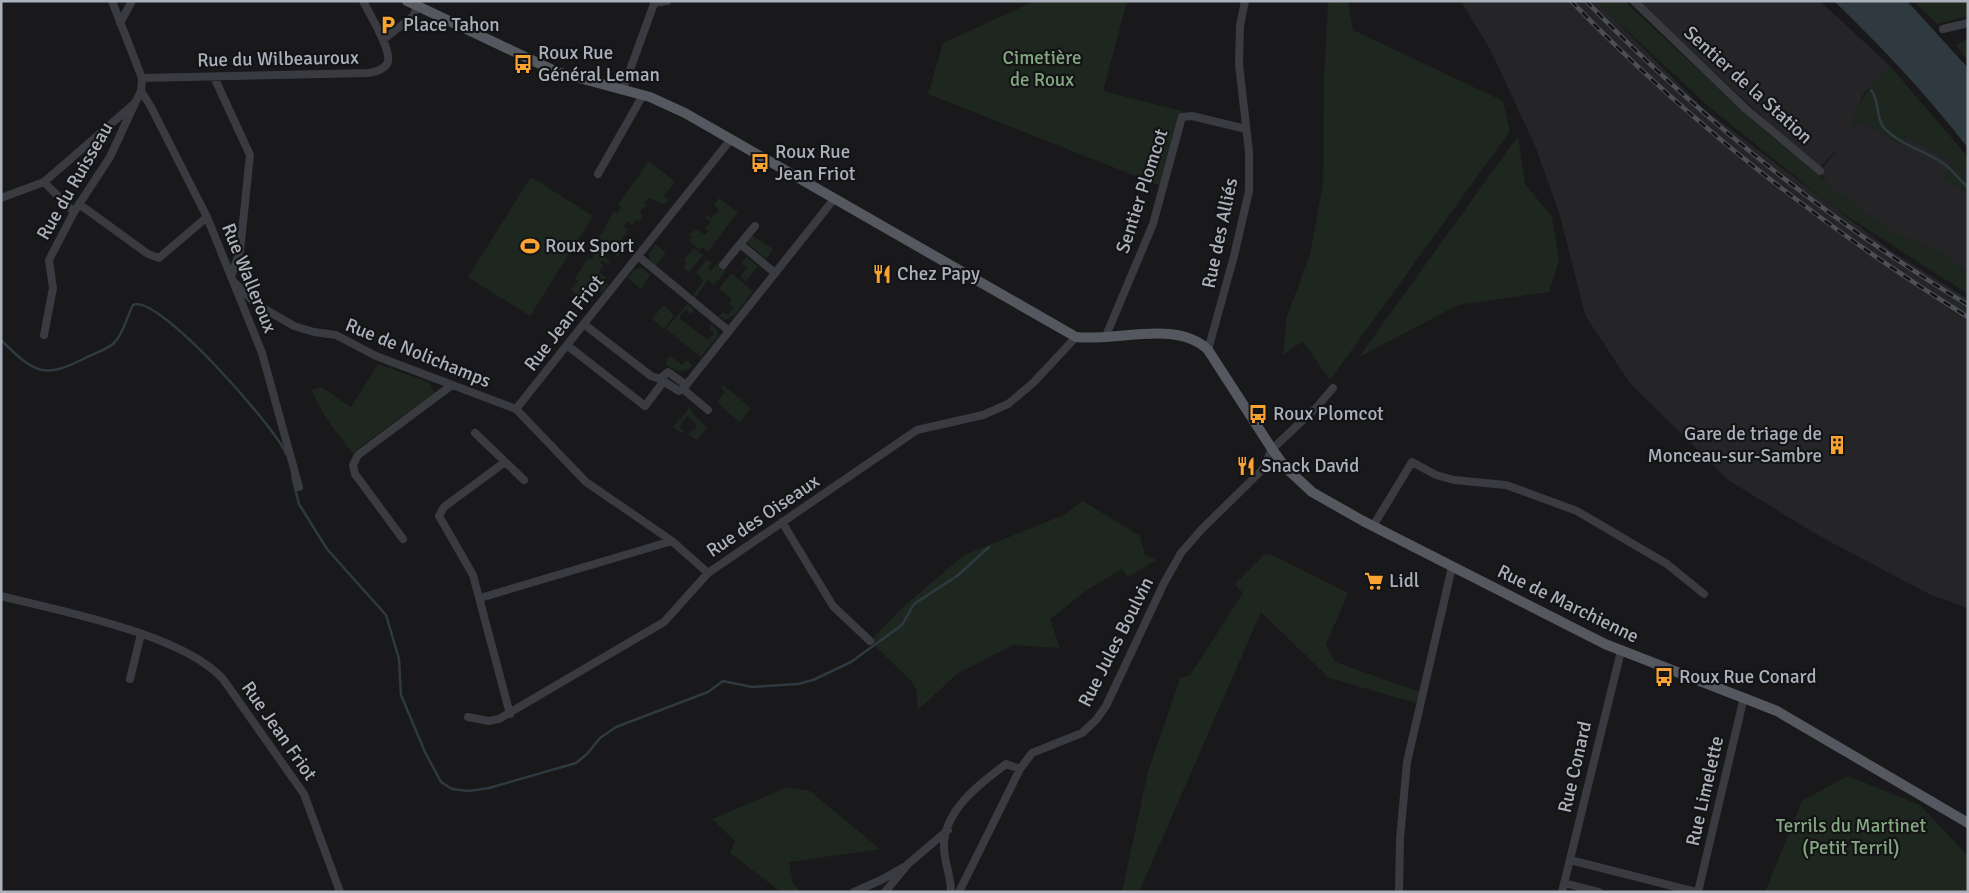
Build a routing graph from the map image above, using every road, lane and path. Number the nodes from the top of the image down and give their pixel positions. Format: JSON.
{"nodes":[{"id":1,"x":112,"y":1,"type":"edge"},
{"id":2,"x":132,"y":1,"type":"edge"},
{"id":3,"x":363,"y":1,"type":"edge"},
{"id":4,"x":407,"y":1,"type":"edge"},
{"id":5,"x":667,"y":1,"type":"edge"},
{"id":6,"x":1245,"y":1,"type":"edge"},
{"id":7,"x":1634,"y":1,"type":"edge"},
{"id":8,"x":654,"y":2,"type":"edge"},
{"id":9,"x":418,"y":6,"type":"junction"},
{"id":10,"x":1968,"y":22,"type":"edge"},
{"id":11,"x":120,"y":23,"type":"junction"},
{"id":12,"x":1943,"y":29,"type":"dead end"},
{"id":13,"x":383,"y":40,"type":"junction"},
{"id":14,"x":214,"y":77,"type":"junction"},
{"id":15,"x":142,"y":78,"type":"junction"},
{"id":16,"x":623,"y":89,"type":"junction"},
{"id":17,"x":141,"y":91,"type":"junction"},
{"id":18,"x":643,"y":95,"type":"junction"},
{"id":19,"x":136,"y":103,"type":"junction"},
{"id":20,"x":1246,"y":129,"type":"junction"},
{"id":21,"x":731,"y":139,"type":"junction"},
{"id":22,"x":1820,"y":171,"type":"dead end"},
{"id":23,"x":598,"y":174,"type":"dead end"},
{"id":24,"x":44,"y":182,"type":"junction"},
{"id":25,"x":1,"y":198,"type":"edge"},
{"id":26,"x":834,"y":199,"type":"junction"},
{"id":27,"x":79,"y":204,"type":"junction"},
{"id":28,"x":74,"y":212,"type":"junction"},
{"id":29,"x":207,"y":217,"type":"junction"},
{"id":30,"x":755,"y":226,"type":"dead end"},
{"id":31,"x":740,"y":244,"type":"junction"},
{"id":32,"x":638,"y":256,"type":"junction"},
{"id":33,"x":723,"y":265,"type":"dead end"},
{"id":34,"x":775,"y":273,"type":"junction"},
{"id":35,"x":232,"y":279,"type":"junction"},
{"id":36,"x":585,"y":325,"type":"junction"},
{"id":37,"x":729,"y":331,"type":"junction"},
{"id":38,"x":44,"y":335,"type":"dead end"},
{"id":39,"x":1076,"y":337,"type":"junction"},
{"id":40,"x":1105,"y":338,"type":"junction"},
{"id":41,"x":568,"y":346,"type":"junction"},
{"id":42,"x":1208,"y":350,"type":"junction"},
{"id":43,"x":662,"y":380,"type":"junction"},
{"id":44,"x":452,"y":385,"type":"junction"},
{"id":45,"x":1333,"y":388,"type":"dead end"},
{"id":46,"x":683,"y":389,"type":"junction"},
{"id":47,"x":516,"y":409,"type":"junction"},
{"id":48,"x":708,"y":410,"type":"dead end"},
{"id":49,"x":475,"y":433,"type":"dead end"},
{"id":50,"x":1272,"y":449,"type":"junction"},
{"id":51,"x":505,"y":462,"type":"junction"},
{"id":52,"x":524,"y":480,"type":"dead end"},
{"id":53,"x":299,"y":487,"type":"dead end"},
{"id":54,"x":782,"y":522,"type":"junction"},
{"id":55,"x":1373,"y":526,"type":"junction"},
{"id":56,"x":403,"y":539,"type":"dead end"},
{"id":57,"x":672,"y":541,"type":"junction"},
{"id":58,"x":1452,"y":567,"type":"junction"},
{"id":59,"x":708,"y":573,"type":"junction"},
{"id":60,"x":1704,"y":594,"type":"dead end"},
{"id":61,"x":1,"y":596,"type":"edge"},
{"id":62,"x":480,"y":598,"type":"junction"},
{"id":63,"x":141,"y":634,"type":"junction"},
{"id":64,"x":870,"y":642,"type":"dead end"},
{"id":65,"x":1621,"y":651,"type":"junction"},
{"id":66,"x":130,"y":679,"type":"dead end"},
{"id":67,"x":1744,"y":698,"type":"junction"},
{"id":68,"x":510,"y":714,"type":"junction"},
{"id":69,"x":468,"y":717,"type":"dead end"},
{"id":70,"x":1020,"y":768,"type":"junction"},
{"id":71,"x":1968,"y":823,"type":"edge"},
{"id":72,"x":948,"y":830,"type":"junction"},
{"id":73,"x":1570,"y":860,"type":"junction"},
{"id":74,"x":908,"y":864,"type":"junction"},
{"id":75,"x":1564,"y":883,"type":"junction"},
{"id":76,"x":340,"y":892,"type":"edge"},
{"id":77,"x":854,"y":892,"type":"edge"},
{"id":78,"x":885,"y":892,"type":"edge"},
{"id":79,"x":951,"y":892,"type":"edge"},
{"id":80,"x":959,"y":892,"type":"edge"},
{"id":81,"x":1399,"y":892,"type":"edge"},
{"id":82,"x":1562,"y":892,"type":"edge"},
{"id":83,"x":1599,"y":892,"type":"edge"},
{"id":84,"x":1697,"y":892,"type":"edge"}],
"edges":[{"from":1,"to":11,"type":"street"},
{"from":2,"to":11,"type":"street"},
{"from":3,"to":13,"type":"street","name":"Rue du Wilbeauroux"},
{"from":4,"to":9,"type":"main road"},
{"from":5,"to":8,"type":"street"},
{"from":6,"to":20,"type":"street","name":"Rue des Alliés"},
{"from":7,"to":22,"type":"street","name":"Sentier de la Station"},
{"from":8,"to":16,"type":"street"},
{"from":9,"to":13,"type":"street"},
{"from":9,"to":16,"type":"main road"},
{"from":10,"to":12,"type":"street"},
{"from":11,"to":15,"type":"street"},
{"from":13,"to":14,"type":"street","name":"Rue du Wilbeauroux"},
{"from":14,"to":15,"type":"street","name":"Rue du Wilbeauroux"},
{"from":14,"to":35,"type":"street"},
{"from":15,"to":17,"type":"street","name":"Rue du Ruisseau"},
{"from":16,"to":18,"type":"main road"},
{"from":17,"to":19,"type":"street","name":"Rue du Ruisseau"},
{"from":17,"to":29,"type":"street","name":"Rue Walleroux"},
{"from":18,"to":21,"type":"main road"},
{"from":18,"to":23,"type":"street"},
{"from":19,"to":24,"type":"street"},
{"from":19,"to":27,"type":"street","name":"Rue du Ruisseau"},
{"from":20,"to":40,"type":"street","name":"Sentier Plomcot"},
{"from":20,"to":42,"type":"street","name":"Rue des Alliés"},
{"from":21,"to":26,"type":"main road"},
{"from":21,"to":32,"type":"street","name":"Rue Jean Friot"},
{"from":24,"to":25,"type":"street"},
{"from":24,"to":28,"type":"street"},
{"from":26,"to":34,"type":"street"},
{"from":26,"to":39,"type":"main road"},
{"from":27,"to":28,"type":"street","name":"Rue du Ruisseau"},
{"from":27,"to":29,"type":"street"},
{"from":28,"to":38,"type":"street","name":"Rue du Ruisseau"},
{"from":29,"to":35,"type":"street","name":"Rue Walleroux"},
{"from":30,"to":31,"type":"street"},
{"from":31,"to":33,"type":"street"},
{"from":31,"to":34,"type":"street"},
{"from":32,"to":36,"type":"street","name":"Rue Jean Friot"},
{"from":32,"to":37,"type":"street"},
{"from":34,"to":37,"type":"street"},
{"from":35,"to":44,"type":"street","name":"Rue de Nolichamps"},
{"from":35,"to":53,"type":"street","name":"Rue Walleroux"},
{"from":36,"to":41,"type":"street","name":"Rue Jean Friot"},
{"from":36,"to":43,"type":"street"},
{"from":37,"to":46,"type":"street"},
{"from":39,"to":40,"type":"main road"},
{"from":39,"to":54,"type":"street","name":"Rue des Oiseaux"},
{"from":40,"to":42,"type":"main road"},
{"from":41,"to":43,"type":"street"},
{"from":41,"to":47,"type":"street","name":"Rue Jean Friot"},
{"from":42,"to":50,"type":"main road","name":"Rue de Marchienne"},
{"from":43,"to":46,"type":"street"},
{"from":44,"to":47,"type":"street","name":"Rue de Nolichamps"},
{"from":44,"to":56,"type":"street"},
{"from":45,"to":50,"type":"street","name":"Rue Jules Boulvin"},
{"from":46,"to":48,"type":"street"},
{"from":47,"to":57,"type":"street"},
{"from":49,"to":51,"type":"street"},
{"from":50,"to":55,"type":"main road","name":"Rue de Marchienne"},
{"from":50,"to":70,"type":"street","name":"Rue Jules Boulvin"},
{"from":51,"to":52,"type":"street"},
{"from":51,"to":62,"type":"street"},
{"from":54,"to":59,"type":"street","name":"Rue des Oiseaux"},
{"from":54,"to":64,"type":"street"},
{"from":55,"to":58,"type":"main road","name":"Rue de Marchienne"},
{"from":55,"to":60,"type":"street"},
{"from":57,"to":59,"type":"street"},
{"from":57,"to":62,"type":"street"},
{"from":58,"to":65,"type":"main road","name":"Rue de Marchienne"},
{"from":58,"to":81,"type":"street"},
{"from":59,"to":68,"type":"street","name":"Rue des Oiseaux"},
{"from":61,"to":63,"type":"street","name":"Rue Jean Friot"},
{"from":62,"to":68,"type":"street"},
{"from":63,"to":66,"type":"street"},
{"from":63,"to":76,"type":"street","name":"Rue Jean Friot"},
{"from":65,"to":67,"type":"main road","name":"Rue de Marchienne"},
{"from":65,"to":73,"type":"street","name":"Rue Conard"},
{"from":67,"to":71,"type":"main road","name":"Rue de Marchienne"},
{"from":67,"to":84,"type":"street","name":"Rue Limelette"},
{"from":68,"to":69,"type":"street","name":"Rue des Oiseaux"},
{"from":70,"to":72,"type":"street"},
{"from":70,"to":80,"type":"street","name":"Rue Jules Boulvin"},
{"from":72,"to":74,"type":"street"},
{"from":72,"to":79,"type":"street"},
{"from":73,"to":75,"type":"street","name":"Rue Conard"},
{"from":73,"to":84,"type":"street"},
{"from":74,"to":77,"type":"street"},
{"from":74,"to":78,"type":"street"},
{"from":75,"to":82,"type":"street","name":"Rue Conard"},
{"from":75,"to":83,"type":"street"}]}
